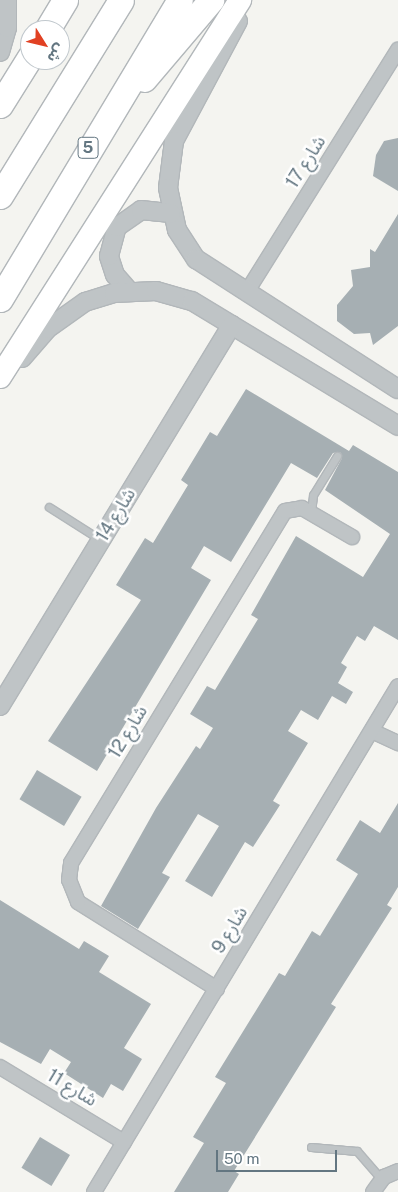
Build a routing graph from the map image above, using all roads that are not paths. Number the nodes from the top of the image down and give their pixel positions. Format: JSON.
{"nodes":[{"id":1,"x":7,"y":0,"type":"edge"},
{"id":2,"x":65,"y":0,"type":"edge"},
{"id":3,"x":121,"y":0,"type":"edge"},
{"id":4,"x":180,"y":0,"type":"edge"},
{"id":5,"x":211,"y":0,"type":"edge"},
{"id":6,"x":240,"y":0,"type":"edge"},
{"id":7,"x":250,"y":0,"type":"edge"},
{"id":8,"x":53,"y":20,"type":"edge"},
{"id":9,"x":398,"y":50,"type":"edge"},
{"id":10,"x":0,"y":52,"type":"edge"},
{"id":11,"x":22,"y":70,"type":"edge"},
{"id":12,"x":0,"y":105,"type":"edge"},
{"id":13,"x":99,"y":129,"type":"junction"},
{"id":14,"x":0,"y":196,"type":"edge"},
{"id":15,"x":172,"y":213,"type":"junction"},
{"id":16,"x":129,"y":290,"type":"junction"},
{"id":17,"x":246,"y":293,"type":"junction"},
{"id":18,"x":0,"y":298,"type":"edge"},
{"id":19,"x":232,"y":324,"type":"junction"},
{"id":20,"x":0,"y":377,"type":"edge"},
{"id":21,"x":0,"y":386,"type":"edge"},
{"id":22,"x":398,"y":388,"type":"edge"},
{"id":23,"x":398,"y":426,"type":"edge"},
{"id":24,"x":337,"y":456,"type":"dead end"},
{"id":25,"x":49,"y":507,"type":"dead end"},
{"id":26,"x":312,"y":512,"type":"junction"},
{"id":27,"x":352,"y":537,"type":"dead end"},
{"id":28,"x":101,"y":540,"type":"junction"},
{"id":29,"x":398,"y":686,"type":"edge"},
{"id":30,"x":0,"y":706,"type":"edge"},
{"id":31,"x":372,"y":731,"type":"junction"},
{"id":32,"x":398,"y":743,"type":"edge"},
{"id":33,"x":217,"y":988,"type":"junction"},
{"id":34,"x":0,"y":1067,"type":"edge"},
{"id":35,"x":124,"y":1142,"type":"junction"},
{"id":36,"x":311,"y":1147,"type":"dead end"},
{"id":37,"x":398,"y":1171,"type":"edge"},
{"id":38,"x":382,"y":1180,"type":"junction"},
{"id":39,"x":94,"y":1192,"type":"edge"},
{"id":40,"x":373,"y":1192,"type":"edge"}],
"edges":[{"from":1,"to":10,"type":"street"},
{"from":2,"to":8,"type":"highway"},
{"from":3,"to":14,"type":"highway"},
{"from":4,"to":13,"type":"highway","number":"5"},
{"from":5,"to":13,"type":"highway"},
{"from":6,"to":20,"type":"main road"},
{"from":7,"to":15,"type":"street"},
{"from":9,"to":17,"type":"street","name":"شارع 17"},
{"from":11,"to":12,"type":"highway"},
{"from":13,"to":18,"type":"highway","number":"5"},
{"from":15,"to":16,"type":"street"},
{"from":15,"to":17,"type":"street"},
{"from":16,"to":19,"type":"street"},
{"from":16,"to":21,"type":"street"},
{"from":17,"to":22,"type":"street"},
{"from":19,"to":23,"type":"street"},
{"from":19,"to":28,"type":"street","name":"شارع 14"},
{"from":24,"to":26,"type":"lane"},
{"from":25,"to":28,"type":"lane"},
{"from":26,"to":27,"type":"street","name":"شارع 12"},
{"from":26,"to":33,"type":"street","name":"شارع 12"},
{"from":28,"to":30,"type":"street","name":"شارع 14"},
{"from":29,"to":31,"type":"street","name":"شارع 9"},
{"from":31,"to":32,"type":"street"},
{"from":31,"to":33,"type":"street","name":"شارع 9"},
{"from":33,"to":35,"type":"street","name":"شارع 9"},
{"from":34,"to":35,"type":"street","name":"شارع 11"},
{"from":35,"to":39,"type":"street","name":"شارع 9"},
{"from":36,"to":38,"type":"lane"},
{"from":37,"to":38,"type":"street"},
{"from":38,"to":40,"type":"street"}]}
